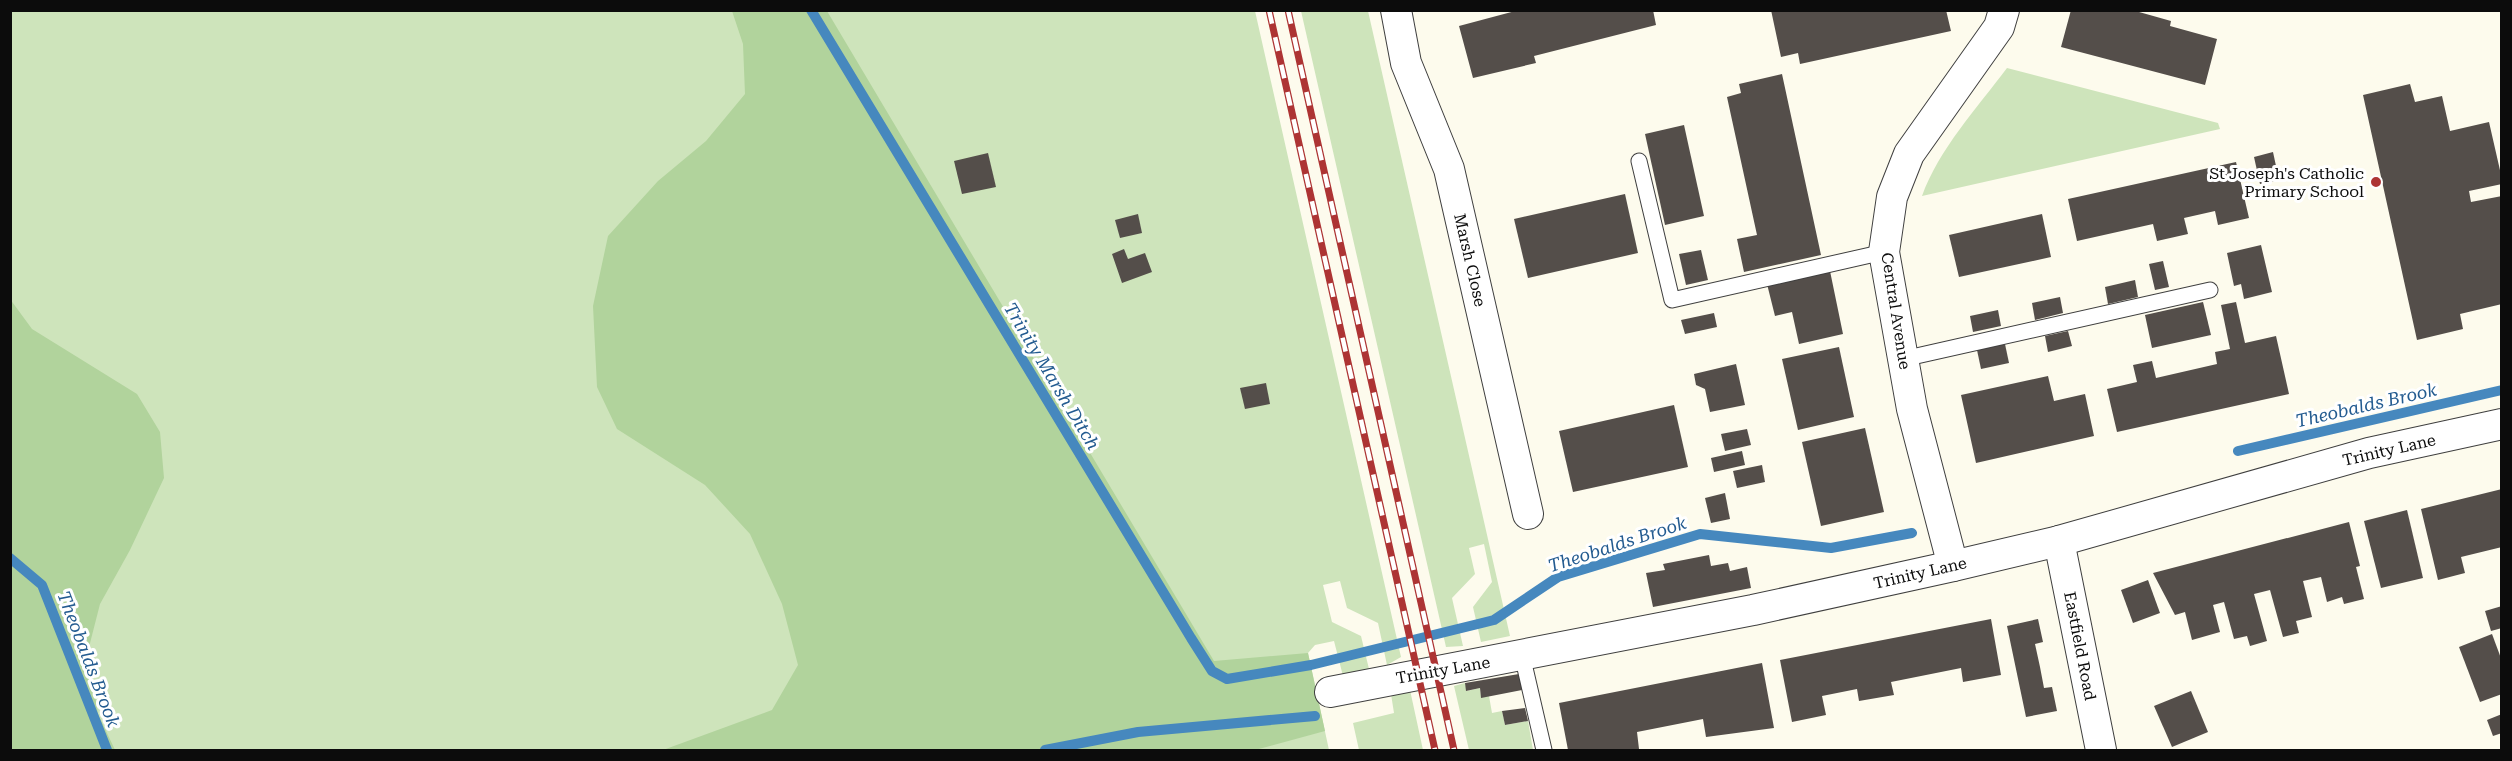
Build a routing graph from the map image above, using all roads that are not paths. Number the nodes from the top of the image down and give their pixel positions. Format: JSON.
{"nodes":[{"id":1,"x":1396,"y":10,"type":"edge"},
{"id":2,"x":2004,"y":10,"type":"edge"},
{"id":3,"x":1639,"y":160,"type":"dead end"},
{"id":4,"x":1884,"y":252,"type":"junction"},
{"id":5,"x":2210,"y":290,"type":"dead end"},
{"id":6,"x":1903,"y":359,"type":"junction"},
{"id":7,"x":2502,"y":424,"type":"edge"},
{"id":8,"x":1528,"y":514,"type":"dead end"},
{"id":9,"x":2059,"y":542,"type":"junction"},
{"id":10,"x":1953,"y":566,"type":"junction"},
{"id":11,"x":1522,"y":655,"type":"junction"},
{"id":12,"x":1330,"y":692,"type":"dead end"},
{"id":13,"x":1544,"y":750,"type":"edge"},
{"id":14,"x":2102,"y":750,"type":"edge"}],
"edges":[{"from":1,"to":8,"type":"street","name":"Marsh Close"},
{"from":2,"to":4,"type":"street","name":"Central Avenue"},
{"from":3,"to":4,"type":"lane"},
{"from":4,"to":6,"type":"street","name":"Central Avenue"},
{"from":5,"to":6,"type":"lane"},
{"from":6,"to":10,"type":"street","name":"Central Avenue"},
{"from":7,"to":9,"type":"street","name":"Trinity Lane"},
{"from":9,"to":10,"type":"street","name":"Trinity Lane"},
{"from":9,"to":14,"type":"street","name":"Eastfield Road"},
{"from":10,"to":11,"type":"street","name":"Trinity Lane"},
{"from":11,"to":12,"type":"street","name":"Trinity Lane"},
{"from":11,"to":13,"type":"lane"}]}
